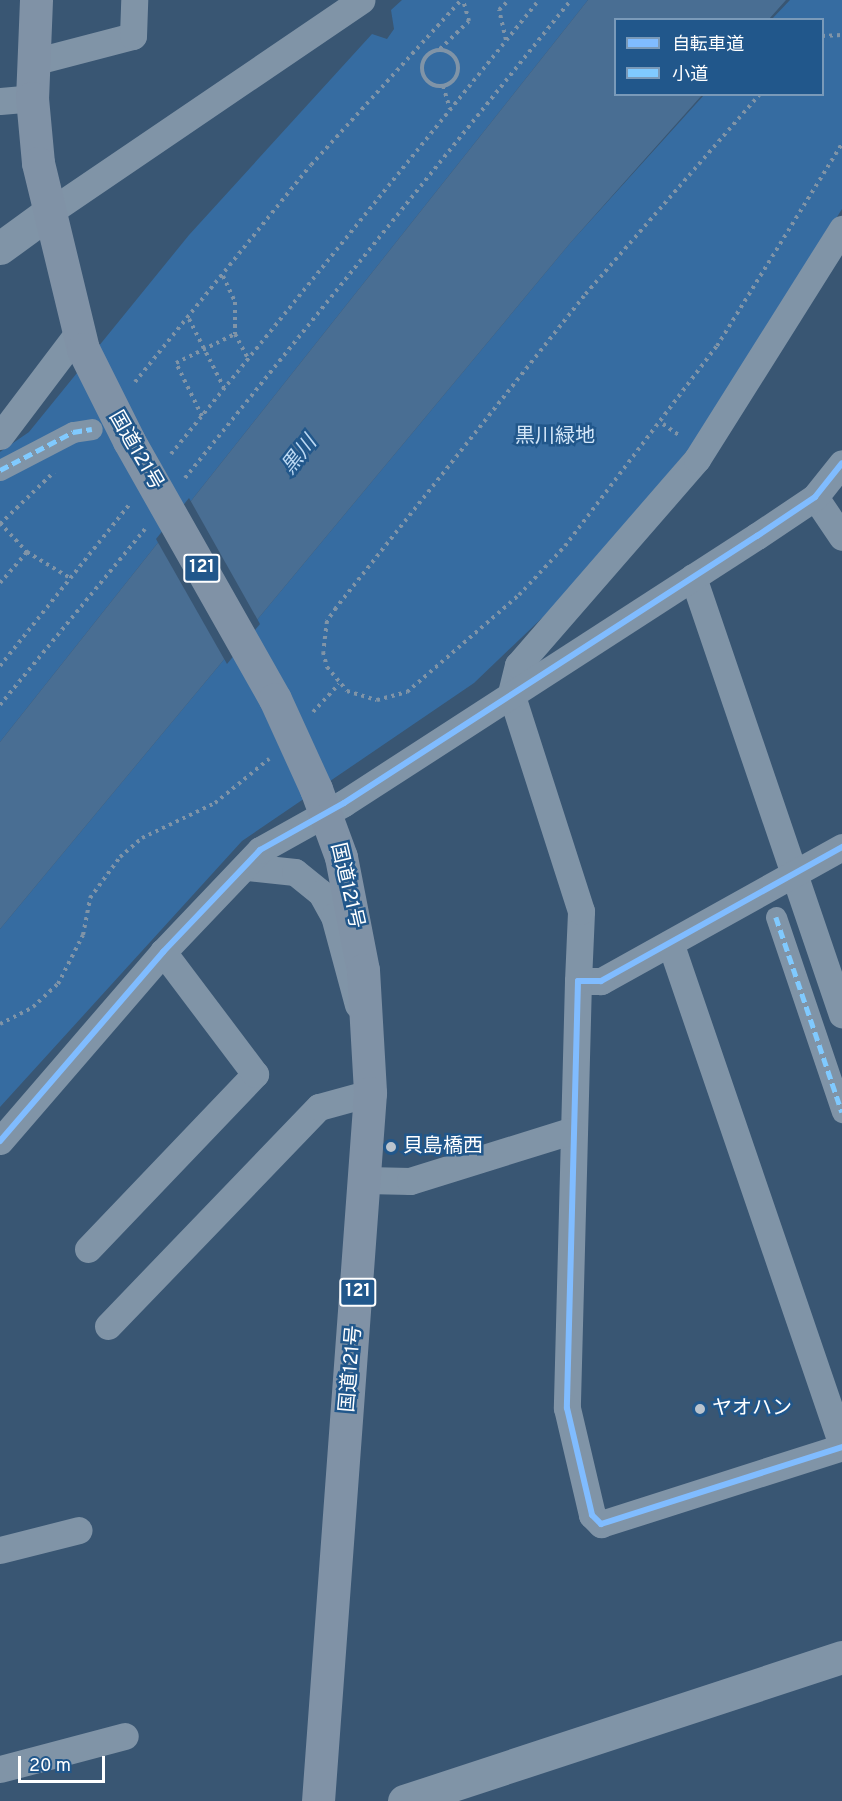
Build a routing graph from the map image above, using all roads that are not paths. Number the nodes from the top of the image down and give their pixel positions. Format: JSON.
{"nodes":[{"id":1,"x":36,"y":0,"type":"edge"},
{"id":2,"x":134,"y":0,"type":"edge"},
{"id":3,"x":359,"y":1,"type":"edge"},
{"id":4,"x":33,"y":62,"type":"junction"},
{"id":5,"x":32,"y":98,"type":"junction"},
{"id":6,"x":0,"y":101,"type":"edge"},
{"id":7,"x":48,"y":213,"type":"junction"},
{"id":8,"x":842,"y":229,"type":"edge"},
{"id":9,"x":0,"y":248,"type":"edge"},
{"id":10,"x":81,"y":341,"type":"junction"},
{"id":11,"x":92,"y":429,"type":"dead end"},
{"id":12,"x":0,"y":436,"type":"edge"},
{"id":13,"x":842,"y":463,"type":"edge"},
{"id":14,"x":0,"y":470,"type":"edge"},
{"id":15,"x":815,"y":497,"type":"junction"},
{"id":16,"x":842,"y":537,"type":"edge"},
{"id":17,"x":693,"y":577,"type":"junction"},
{"id":18,"x":511,"y":693,"type":"junction"},
{"id":19,"x":321,"y":800,"type":"junction"},
{"id":20,"x":842,"y":847,"type":"edge"},
{"id":21,"x":248,"y":867,"type":"junction"},
{"id":22,"x":794,"y":873,"type":"junction"},
{"id":23,"x":776,"y":917,"type":"dead end"},
{"id":24,"x":671,"y":945,"type":"junction"},
{"id":25,"x":163,"y":952,"type":"junction"},
{"id":26,"x":578,"y":981,"type":"junction"},
{"id":27,"x":842,"y":1014,"type":"edge"},
{"id":28,"x":369,"y":1035,"type":"junction"},
{"id":29,"x":370,"y":1093,"type":"junction"},
{"id":30,"x":842,"y":1112,"type":"edge"},
{"id":31,"x":571,"y":1131,"type":"junction"},
{"id":32,"x":0,"y":1141,"type":"edge"},
{"id":33,"x":366,"y":1180,"type":"junction"},
{"id":34,"x":88,"y":1249,"type":"dead end"},
{"id":35,"x":108,"y":1326,"type":"dead end"},
{"id":36,"x":842,"y":1446,"type":"edge"},
{"id":37,"x":80,"y":1530,"type":"dead end"},
{"id":38,"x":0,"y":1550,"type":"edge"},
{"id":39,"x":842,"y":1657,"type":"edge"},
{"id":40,"x":125,"y":1736,"type":"dead end"},
{"id":41,"x":0,"y":1769,"type":"edge"},
{"id":42,"x":318,"y":1801,"type":"edge"},
{"id":43,"x":404,"y":1801,"type":"edge"}],
"edges":[{"from":1,"to":4,"type":"highway","name":"国道121号","number":"121"},
{"from":2,"to":4,"type":"street"},
{"from":3,"to":7,"type":"street"},
{"from":4,"to":5,"type":"highway","name":"国道121号","number":"121"},
{"from":5,"to":6,"type":"street"},
{"from":5,"to":7,"type":"highway","name":"国道121号","number":"121"},
{"from":7,"to":9,"type":"street"},
{"from":7,"to":10,"type":"highway","name":"国道121号","number":"121"},
{"from":8,"to":18,"type":"street"},
{"from":10,"to":12,"type":"street"},
{"from":10,"to":19,"type":"highway","name":"国道121号","number":"121","bridge":true},
{"from":11,"to":14,"type":"street"},
{"from":13,"to":15,"type":"street"},
{"from":15,"to":16,"type":"street"},
{"from":15,"to":17,"type":"street"},
{"from":17,"to":18,"type":"street"},
{"from":17,"to":22,"type":"street"},
{"from":18,"to":19,"type":"street"},
{"from":18,"to":26,"type":"street"},
{"from":19,"to":21,"type":"street"},
{"from":19,"to":28,"type":"highway","name":"国道121号","number":"121"},
{"from":20,"to":22,"type":"street"},
{"from":21,"to":25,"type":"street"},
{"from":21,"to":28,"type":"street"},
{"from":22,"to":24,"type":"street"},
{"from":22,"to":27,"type":"street"},
{"from":23,"to":30,"type":"street"},
{"from":24,"to":26,"type":"street"},
{"from":24,"to":36,"type":"street"},
{"from":25,"to":32,"type":"street"},
{"from":25,"to":34,"type":"street"},
{"from":26,"to":31,"type":"street"},
{"from":28,"to":29,"type":"highway","name":"国道121号","number":"121"},
{"from":29,"to":33,"type":"highway","name":"国道121号","number":"121"},
{"from":29,"to":35,"type":"street"},
{"from":31,"to":33,"type":"street"},
{"from":31,"to":36,"type":"street"},
{"from":33,"to":42,"type":"highway","name":"国道121号","number":"121"},
{"from":37,"to":38,"type":"street"},
{"from":39,"to":43,"type":"street"},
{"from":40,"to":41,"type":"street"}]}
